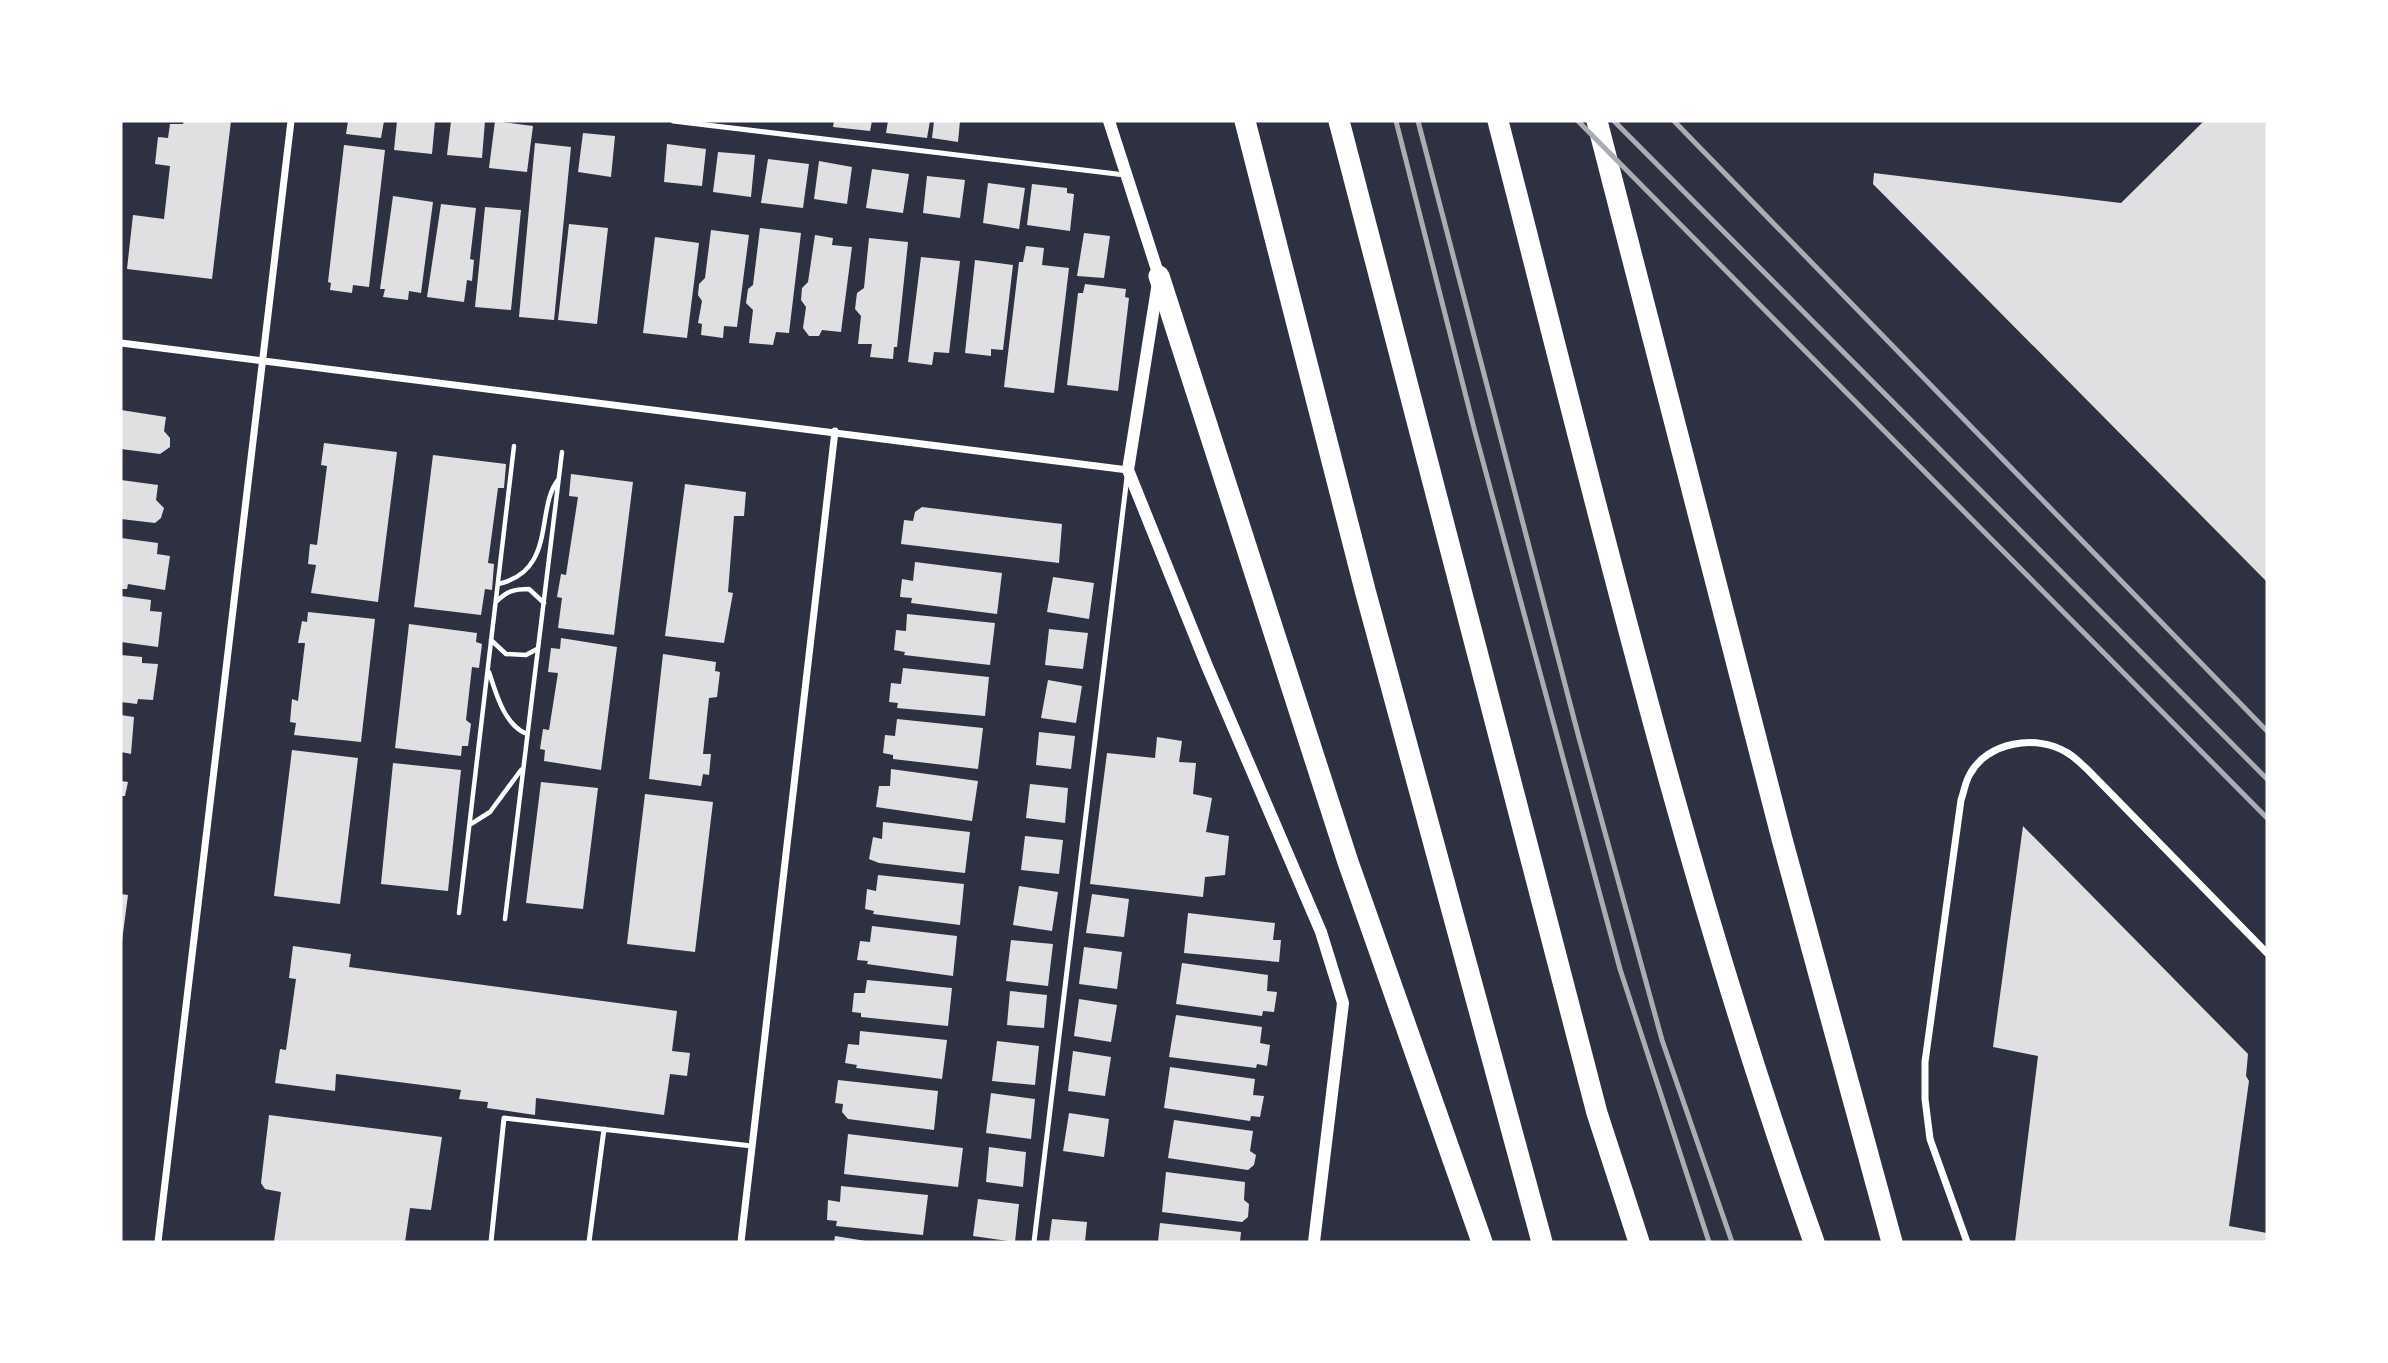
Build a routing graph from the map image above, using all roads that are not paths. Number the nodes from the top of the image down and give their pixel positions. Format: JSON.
{"nodes":[{"id":1,"x":291,"y":121,"type":"edge"},
{"id":2,"x":673,"y":121,"type":"edge"},
{"id":3,"x":1109,"y":121,"type":"edge"},
{"id":4,"x":1245,"y":121,"type":"edge"},
{"id":5,"x":1339,"y":121,"type":"edge"},
{"id":6,"x":1498,"y":121,"type":"edge"},
{"id":7,"x":1597,"y":121,"type":"edge"},
{"id":8,"x":1128,"y":176,"type":"junction"},
{"id":9,"x":1159,"y":276,"type":"junction"},
{"id":10,"x":121,"y":343,"type":"edge"},
{"id":11,"x":262,"y":360,"type":"junction"},
{"id":12,"x":835,"y":431,"type":"junction"},
{"id":13,"x":1128,"y":470,"type":"junction"},
{"id":14,"x":2267,"y":953,"type":"edge"},
{"id":15,"x":604,"y":1129,"type":"junction"},
{"id":16,"x":752,"y":1146,"type":"junction"},
{"id":17,"x":158,"y":1242,"type":"edge"},
{"id":18,"x":491,"y":1242,"type":"edge"},
{"id":19,"x":589,"y":1242,"type":"edge"},
{"id":20,"x":741,"y":1242,"type":"edge"},
{"id":21,"x":1034,"y":1242,"type":"edge"},
{"id":22,"x":1314,"y":1242,"type":"edge"},
{"id":23,"x":1482,"y":1242,"type":"edge"},
{"id":24,"x":1542,"y":1242,"type":"edge"},
{"id":25,"x":1639,"y":1242,"type":"edge"},
{"id":26,"x":1814,"y":1242,"type":"edge"},
{"id":27,"x":1892,"y":1242,"type":"edge"},
{"id":28,"x":1967,"y":1242,"type":"edge"}],
"edges":[{"from":1,"to":11,"type":"street"},
{"from":2,"to":8,"type":"lane"},
{"from":3,"to":8,"type":"street"},
{"from":4,"to":24,"type":"highway"},
{"from":5,"to":25,"type":"highway"},
{"from":6,"to":26,"type":"highway"},
{"from":7,"to":27,"type":"highway"},
{"from":8,"to":9,"type":"street"},
{"from":9,"to":13,"type":"street"},
{"from":9,"to":23,"type":"highway"},
{"from":10,"to":11,"type":"street"},
{"from":11,"to":12,"type":"street"},
{"from":11,"to":17,"type":"street"},
{"from":12,"to":13,"type":"street"},
{"from":12,"to":16,"type":"street"},
{"from":13,"to":21,"type":"lane"},
{"from":13,"to":22,"type":"street"},
{"from":14,"to":28,"type":"street"},
{"from":15,"to":16,"type":"lane"},
{"from":15,"to":18,"type":"lane"},
{"from":15,"to":19,"type":"lane"},
{"from":16,"to":20,"type":"street"}]}
